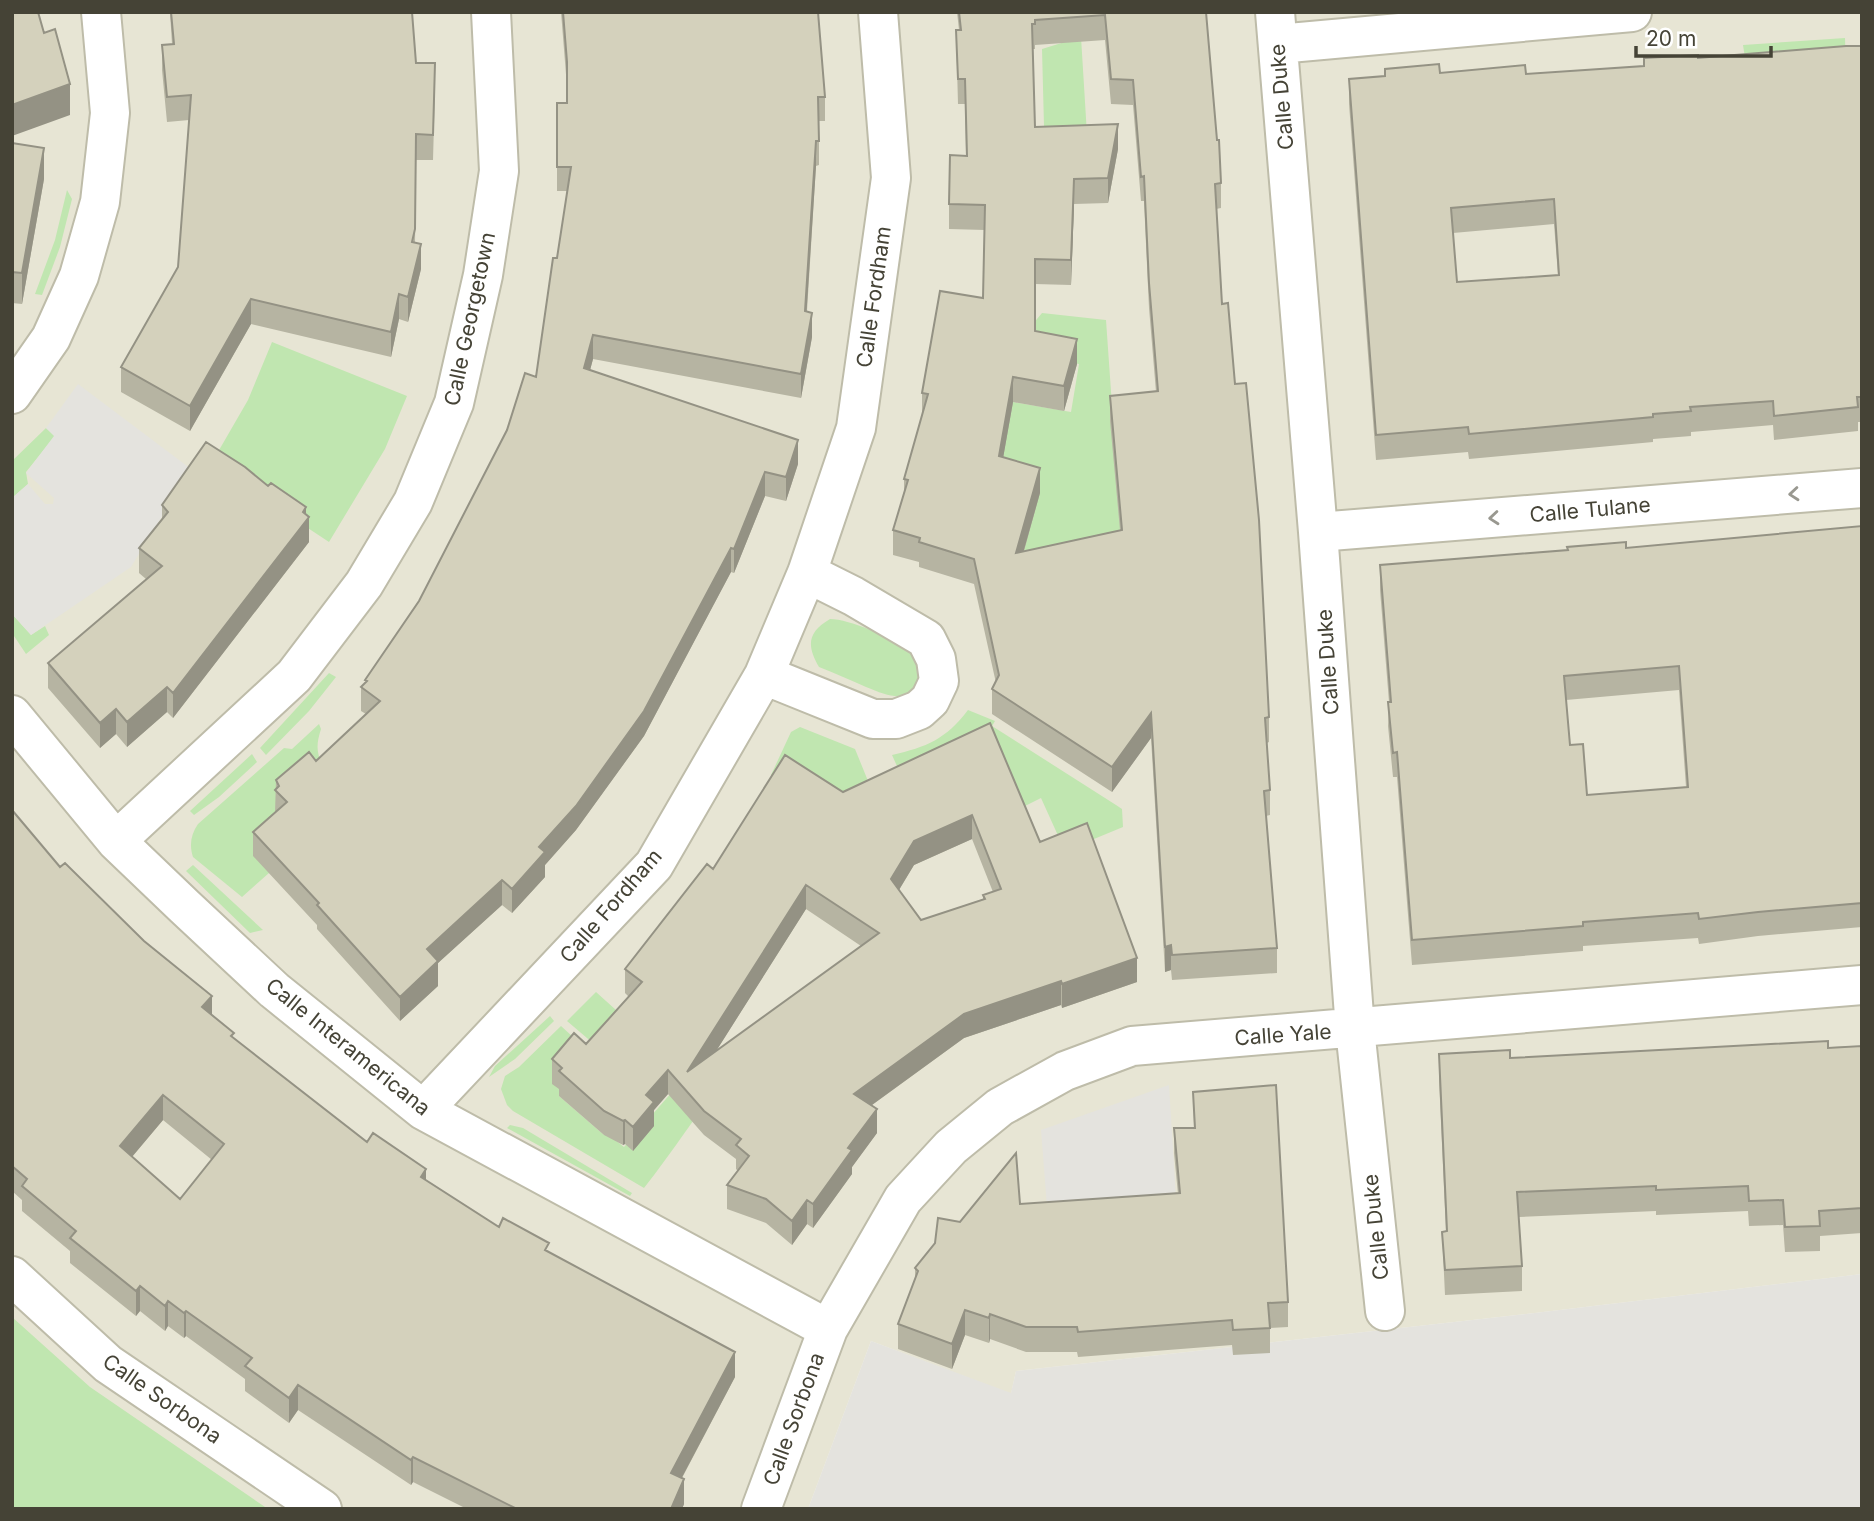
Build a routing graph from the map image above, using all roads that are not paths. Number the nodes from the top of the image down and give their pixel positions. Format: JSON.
{"nodes":[{"id":1,"x":101,"y":12,"type":"edge"},
{"id":2,"x":491,"y":12,"type":"edge"},
{"id":3,"x":878,"y":12,"type":"edge"},
{"id":4,"x":1632,"y":12,"type":"edge"},
{"id":5,"x":1277,"y":28,"type":"edge"},
{"id":6,"x":12,"y":394,"type":"edge"},
{"id":7,"x":1862,"y":488,"type":"edge"},
{"id":8,"x":1318,"y":532,"type":"junction"},
{"id":9,"x":807,"y":573,"type":"junction"},
{"id":10,"x":764,"y":675,"type":"junction"},
{"id":11,"x":12,"y":715,"type":"edge"},
{"id":12,"x":116,"y":841,"type":"junction"},
{"id":13,"x":1862,"y":985,"type":"edge"},
{"id":14,"x":1356,"y":1029,"type":"junction"},
{"id":15,"x":423,"y":1110,"type":"junction"},
{"id":16,"x":12,"y":1276,"type":"edge"},
{"id":17,"x":1385,"y":1311,"type":"dead end"},
{"id":18,"x":828,"y":1329,"type":"junction"},
{"id":19,"x":322,"y":1509,"type":"edge"},
{"id":20,"x":761,"y":1509,"type":"edge"}],
"edges":[{"from":1,"to":6,"type":"street"},
{"from":2,"to":12,"type":"street","name":"Calle Georgetown"},
{"from":3,"to":9,"type":"street","name":"Calle Fordham"},
{"from":4,"to":5,"type":"street"},
{"from":5,"to":8,"type":"street","name":"Calle Duke"},
{"from":7,"to":8,"type":"street","name":"Calle Tulane","one_way":true},
{"from":8,"to":14,"type":"street","name":"Calle Duke"},
{"from":9,"to":10,"type":"street","name":"Calle Fordham"},
{"from":9,"to":10,"type":"street"},
{"from":10,"to":15,"type":"street","name":"Calle Fordham"},
{"from":11,"to":12,"type":"street","name":"Calle Interamericana"},
{"from":12,"to":15,"type":"street","name":"Calle Interamericana"},
{"from":13,"to":14,"type":"street","name":"Calle Yale"},
{"from":14,"to":17,"type":"street","name":"Calle Duke"},
{"from":14,"to":18,"type":"street","name":"Calle Yale"},
{"from":15,"to":18,"type":"street","name":"Calle Interamericana"},
{"from":16,"to":19,"type":"street","name":"Calle Sorbona"},
{"from":18,"to":20,"type":"street","name":"Calle Sorbona"}]}
